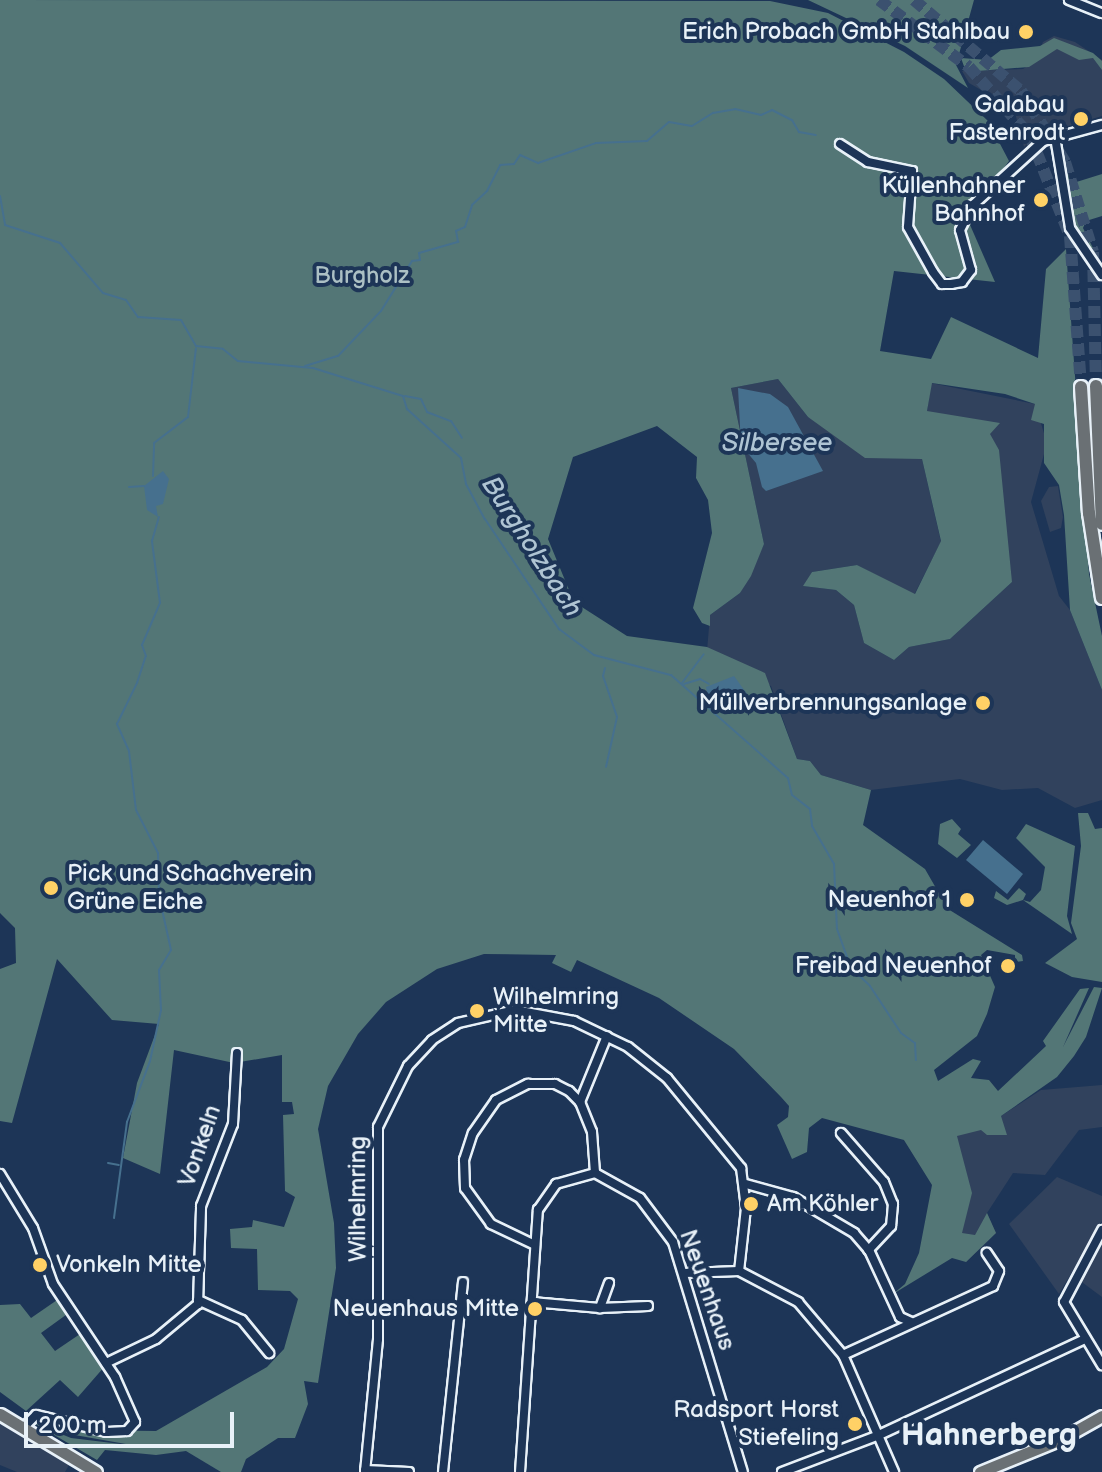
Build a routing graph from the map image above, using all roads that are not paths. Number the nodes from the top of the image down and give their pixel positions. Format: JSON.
{"nodes":[{"id":1,"x":1069,"y":0,"type":"edge"},
{"id":2,"x":1102,"y":13,"type":"edge"},
{"id":3,"x":1102,"y":125,"type":"edge"},
{"id":4,"x":1055,"y":137,"type":"junction"},
{"id":5,"x":840,"y":144,"type":"dead end"},
{"id":6,"x":1102,"y":275,"type":"edge"},
{"id":7,"x":1096,"y":386,"type":"tunnel mouth"},
{"id":8,"x":1081,"y":387,"type":"tunnel mouth"},
{"id":9,"x":1102,"y":524,"type":"edge"},
{"id":10,"x":1102,"y":598,"type":"edge"},
{"id":11,"x":607,"y":1036,"type":"junction"},
{"id":12,"x":237,"y":1053,"type":"dead end"},
{"id":13,"x":580,"y":1102,"type":"junction"},
{"id":14,"x":841,"y":1133,"type":"dead end"},
{"id":15,"x":595,"y":1173,"type":"junction"},
{"id":16,"x":0,"y":1174,"type":"edge"},
{"id":17,"x":746,"y":1184,"type":"junction"},
{"id":18,"x":1102,"y":1230,"type":"edge"},
{"id":19,"x":535,"y":1245,"type":"junction"},
{"id":20,"x":869,"y":1250,"type":"junction"},
{"id":21,"x":987,"y":1253,"type":"dead end"},
{"id":22,"x":739,"y":1271,"type":"junction"},
{"id":23,"x":685,"y":1273,"type":"junction"},
{"id":24,"x":463,"y":1282,"type":"dead end"},
{"id":25,"x":609,"y":1283,"type":"dead end"},
{"id":26,"x":198,"y":1300,"type":"junction"},
{"id":27,"x":532,"y":1302,"type":"junction"},
{"id":28,"x":648,"y":1306,"type":"dead end"},
{"id":29,"x":600,"y":1308,"type":"junction"},
{"id":30,"x":911,"y":1322,"type":"junction"},
{"id":31,"x":1085,"y":1339,"type":"junction"},
{"id":32,"x":269,"y":1353,"type":"dead end"},
{"id":33,"x":843,"y":1355,"type":"junction"},
{"id":34,"x":106,"y":1363,"type":"junction"},
{"id":35,"x":1102,"y":1365,"type":"edge"},
{"id":36,"x":0,"y":1414,"type":"edge"},
{"id":37,"x":1102,"y":1416,"type":"edge"},
{"id":38,"x":23,"y":1428,"type":"junction"},
{"id":39,"x":879,"y":1435,"type":"junction"},
{"id":40,"x":1010,"y":1460,"type":"junction"},
{"id":41,"x":365,"y":1471,"type":"edge"},
{"id":42,"x":96,"y":1472,"type":"edge"},
{"id":43,"x":409,"y":1472,"type":"edge"},
{"id":44,"x":443,"y":1472,"type":"edge"},
{"id":45,"x":520,"y":1472,"type":"edge"},
{"id":46,"x":743,"y":1472,"type":"edge"},
{"id":47,"x":782,"y":1472,"type":"edge"},
{"id":48,"x":894,"y":1472,"type":"edge"},
{"id":49,"x":980,"y":1472,"type":"edge"},
{"id":50,"x":1015,"y":1472,"type":"edge"}],
"edges":[{"from":1,"to":2,"type":"street"},
{"from":3,"to":4,"type":"street"},
{"from":4,"to":5,"type":"street"},
{"from":4,"to":6,"type":"street"},
{"from":7,"to":9,"type":"highway"},
{"from":8,"to":10,"type":"highway"},
{"from":11,"to":13,"type":"street"},
{"from":11,"to":17,"type":"street","name":"Wilhelmring"},
{"from":11,"to":41,"type":"street","name":"Wilhelmring"},
{"from":12,"to":26,"type":"street","name":"Vonkeln"},
{"from":13,"to":15,"type":"street"},
{"from":13,"to":19,"type":"street"},
{"from":14,"to":20,"type":"street"},
{"from":15,"to":19,"type":"street"},
{"from":15,"to":23,"type":"street","name":"Neuenhaus"},
{"from":16,"to":34,"type":"street"},
{"from":17,"to":20,"type":"street"},
{"from":17,"to":22,"type":"street"},
{"from":18,"to":31,"type":"street"},
{"from":19,"to":27,"type":"street"},
{"from":20,"to":30,"type":"street"},
{"from":21,"to":30,"type":"street"},
{"from":22,"to":23,"type":"street"},
{"from":22,"to":33,"type":"street"},
{"from":23,"to":46,"type":"street","name":"Neuenhaus"},
{"from":24,"to":44,"type":"street"},
{"from":25,"to":29,"type":"street"},
{"from":26,"to":32,"type":"street"},
{"from":26,"to":34,"type":"street"},
{"from":27,"to":29,"type":"street"},
{"from":27,"to":45,"type":"street"},
{"from":28,"to":29,"type":"street"},
{"from":30,"to":33,"type":"street"},
{"from":31,"to":35,"type":"street"},
{"from":31,"to":39,"type":"street"},
{"from":33,"to":39,"type":"street"},
{"from":34,"to":38,"type":"street"},
{"from":36,"to":38,"type":"main road"},
{"from":37,"to":40,"type":"main road"},
{"from":38,"to":42,"type":"main road"},
{"from":39,"to":47,"type":"street"},
{"from":39,"to":48,"type":"street"},
{"from":40,"to":49,"type":"main road"},
{"from":40,"to":50,"type":"street"},
{"from":41,"to":43,"type":"street"}]}
